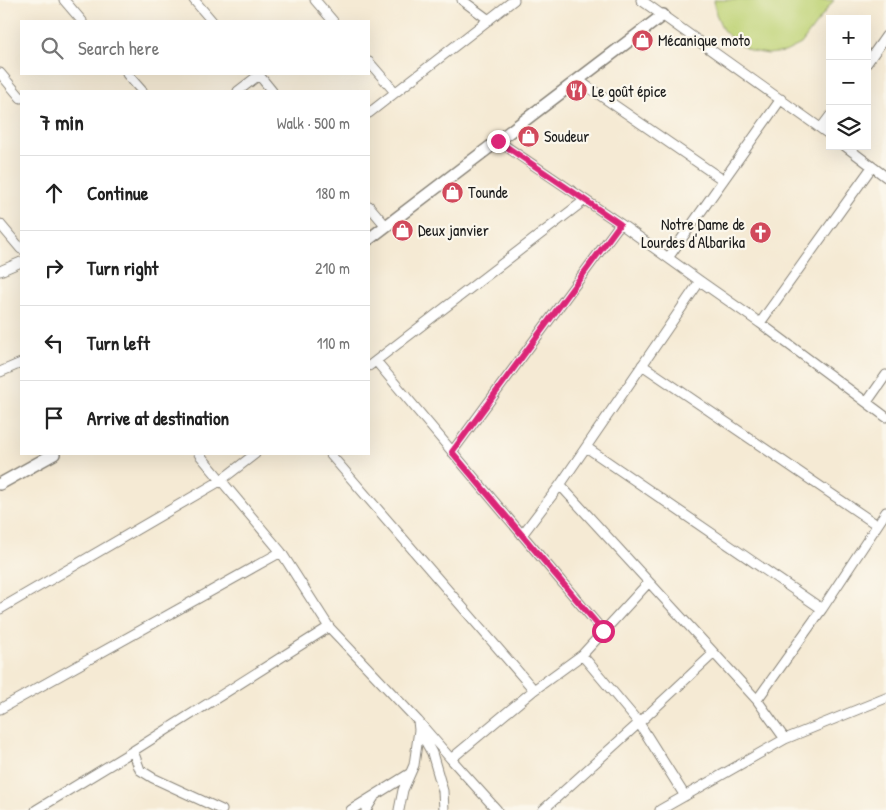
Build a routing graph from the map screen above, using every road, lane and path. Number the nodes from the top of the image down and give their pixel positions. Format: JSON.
{"nodes":[{"id":1,"x":64,"y":0,"type":"edge"},
{"id":2,"x":194,"y":0,"type":"edge"},
{"id":3,"x":315,"y":0,"type":"edge"},
{"id":4,"x":462,"y":0,"type":"edge"},
{"id":5,"x":514,"y":0,"type":"edge"},
{"id":6,"x":641,"y":0,"type":"edge"},
{"id":7,"x":663,"y":15,"type":"junction"},
{"id":8,"x":81,"y":20,"type":"edge"},
{"id":9,"x":211,"y":20,"type":"edge"},
{"id":10,"x":332,"y":20,"type":"edge"},
{"id":11,"x":489,"y":20,"type":"junction"},
{"id":12,"x":885,"y":41,"type":"edge"},
{"id":13,"x":869,"y":60,"type":"edge"},
{"id":14,"x":370,"y":63,"type":"edge"},
{"id":15,"x":0,"y":73,"type":"edge"},
{"id":16,"x":128,"y":75,"type":"edge"},
{"id":17,"x":257,"y":75,"type":"edge"},
{"id":18,"x":259,"y":75,"type":"edge"},
{"id":19,"x":578,"y":80,"type":"junction"},
{"id":20,"x":141,"y":90,"type":"edge"},
{"id":21,"x":239,"y":90,"type":"edge"},
{"id":22,"x":271,"y":90,"type":"edge"},
{"id":23,"x":395,"y":92,"type":"junction"},
{"id":24,"x":20,"y":97,"type":"edge"},
{"id":25,"x":781,"y":99,"type":"junction"},
{"id":26,"x":370,"y":111,"type":"edge"},
{"id":27,"x":826,"y":121,"type":"edge"},
{"id":28,"x":821,"y":128,"type":"junction"},
{"id":29,"x":826,"y":132,"type":"edge"},
{"id":30,"x":498,"y":141,"type":"junction"},
{"id":31,"x":850,"y":150,"type":"edge"},
{"id":32,"x":872,"y":167,"type":"junction"},
{"id":33,"x":886,"y":176,"type":"edge"},
{"id":34,"x":723,"y":180,"type":"junction"},
{"id":35,"x":585,"y":200,"type":"junction"},
{"id":36,"x":370,"y":207,"type":"edge"},
{"id":37,"x":0,"y":224,"type":"edge"},
{"id":38,"x":620,"y":224,"type":"junction"},
{"id":39,"x":386,"y":226,"type":"junction"},
{"id":40,"x":370,"y":238,"type":"edge"},
{"id":41,"x":20,"y":248,"type":"edge"},
{"id":42,"x":668,"y":258,"type":"junction"},
{"id":43,"x":20,"y":262,"type":"edge"},
{"id":44,"x":0,"y":271,"type":"edge"},
{"id":45,"x":700,"y":282,"type":"junction"},
{"id":46,"x":760,"y":322,"type":"junction"},
{"id":47,"x":20,"y":363,"type":"edge"},
{"id":48,"x":372,"y":363,"type":"edge"},
{"id":49,"x":642,"y":365,"type":"junction"},
{"id":50,"x":0,"y":372,"type":"edge"},
{"id":51,"x":886,"y":375,"type":"edge"},
{"id":52,"x":867,"y":402,"type":"junction"},
{"id":53,"x":886,"y":417,"type":"edge"},
{"id":54,"x":586,"y":447,"type":"junction"},
{"id":55,"x":452,"y":452,"type":"junction"},
{"id":56,"x":52,"y":455,"type":"edge"},
{"id":57,"x":200,"y":455,"type":"edge"},
{"id":58,"x":254,"y":455,"type":"edge"},
{"id":59,"x":331,"y":455,"type":"edge"},
{"id":60,"x":220,"y":480,"type":"junction"},
{"id":61,"x":0,"y":484,"type":"edge"},
{"id":62,"x":560,"y":484,"type":"junction"},
{"id":63,"x":886,"y":512,"type":"edge"},
{"id":64,"x":877,"y":525,"type":"junction"},
{"id":65,"x":522,"y":535,"type":"junction"},
{"id":66,"x":280,"y":552,"type":"junction"},
{"id":67,"x":649,"y":582,"type":"junction"},
{"id":68,"x":0,"y":609,"type":"edge"},
{"id":69,"x":822,"y":609,"type":"junction"},
{"id":70,"x":329,"y":627,"type":"junction"},
{"id":71,"x":603,"y":631,"type":"junction"},
{"id":72,"x":714,"y":653,"type":"junction"},
{"id":73,"x":582,"y":655,"type":"junction"},
{"id":74,"x":534,"y":690,"type":"junction"},
{"id":75,"x":886,"y":698,"type":"edge"},
{"id":76,"x":757,"y":700,"type":"junction"},
{"id":77,"x":0,"y":709,"type":"edge"},
{"id":78,"x":639,"y":723,"type":"junction"},
{"id":79,"x":418,"y":726,"type":"junction"},
{"id":80,"x":785,"y":739,"type":"junction"},
{"id":81,"x":440,"y":747,"type":"junction"},
{"id":82,"x":133,"y":751,"type":"junction"},
{"id":83,"x":432,"y":753,"type":"junction"},
{"id":84,"x":452,"y":759,"type":"junction"},
{"id":85,"x":414,"y":765,"type":"junction"},
{"id":86,"x":409,"y":774,"type":"junction"},
{"id":87,"x":376,"y":795,"type":"junction"},
{"id":88,"x":685,"y":796,"type":"junction"},
{"id":89,"x":36,"y":810,"type":"edge"},
{"id":90,"x":222,"y":810,"type":"edge"},
{"id":91,"x":351,"y":810,"type":"edge"},
{"id":92,"x":366,"y":810,"type":"edge"},
{"id":93,"x":398,"y":810,"type":"edge"},
{"id":94,"x":444,"y":810,"type":"edge"},
{"id":95,"x":497,"y":810,"type":"edge"},
{"id":96,"x":543,"y":810,"type":"edge"},
{"id":97,"x":660,"y":810,"type":"edge"}],
"edges":[{"from":1,"to":8,"type":"street"},
{"from":2,"to":9,"type":"street"},
{"from":3,"to":10,"type":"street"},
{"from":4,"to":11,"type":"street"},
{"from":5,"to":11,"type":"street"},
{"from":6,"to":7,"type":"street"},
{"from":7,"to":19,"type":"street"},
{"from":7,"to":25,"type":"street"},
{"from":11,"to":23,"type":"street"},
{"from":12,"to":13,"type":"street"},
{"from":14,"to":23,"type":"street"},
{"from":15,"to":24,"type":"street"},
{"from":16,"to":20,"type":"street"},
{"from":17,"to":21,"type":"street"},
{"from":18,"to":22,"type":"street"},
{"from":19,"to":30,"type":"street"},
{"from":19,"to":34,"type":"street"},
{"from":23,"to":26,"type":"street"},
{"from":25,"to":28,"type":"street"},
{"from":25,"to":34,"type":"street"},
{"from":27,"to":28,"type":"street"},
{"from":28,"to":29,"type":"street"},
{"from":30,"to":35,"type":"street"},
{"from":30,"to":39,"type":"street"},
{"from":31,"to":32,"type":"street"},
{"from":32,"to":33,"type":"street"},
{"from":32,"to":46,"type":"street"},
{"from":34,"to":42,"type":"street"},
{"from":35,"to":38,"type":"street"},
{"from":35,"to":48,"type":"street"},
{"from":36,"to":39,"type":"street"},
{"from":37,"to":41,"type":"street"},
{"from":38,"to":42,"type":"street"},
{"from":38,"to":55,"type":"street"},
{"from":39,"to":40,"type":"street"},
{"from":42,"to":45,"type":"street"},
{"from":43,"to":44,"type":"street"},
{"from":45,"to":46,"type":"street"},
{"from":45,"to":49,"type":"street"},
{"from":46,"to":52,"type":"street"},
{"from":47,"to":50,"type":"street"},
{"from":48,"to":55,"type":"street"},
{"from":49,"to":54,"type":"street"},
{"from":49,"to":64,"type":"street"},
{"from":51,"to":52,"type":"street"},
{"from":52,"to":53,"type":"street"},
{"from":54,"to":62,"type":"street"},
{"from":54,"to":69,"type":"street"},
{"from":55,"to":65,"type":"street"},
{"from":56,"to":61,"type":"street"},
{"from":57,"to":60,"type":"street"},
{"from":58,"to":60,"type":"street"},
{"from":59,"to":74,"type":"street"},
{"from":60,"to":66,"type":"street"},
{"from":60,"to":68,"type":"street"},
{"from":62,"to":65,"type":"street"},
{"from":62,"to":67,"type":"street"},
{"from":63,"to":64,"type":"street"},
{"from":64,"to":69,"type":"street"},
{"from":65,"to":71,"type":"street"},
{"from":66,"to":70,"type":"street"},
{"from":66,"to":77,"type":"street"},
{"from":67,"to":71,"type":"street"},
{"from":67,"to":72,"type":"street"},
{"from":69,"to":76,"type":"street"},
{"from":70,"to":79,"type":"street"},
{"from":70,"to":82,"type":"street"},
{"from":71,"to":73,"type":"street"},
{"from":72,"to":76,"type":"street"},
{"from":72,"to":78,"type":"street"},
{"from":73,"to":74,"type":"street"},
{"from":73,"to":78,"type":"street"},
{"from":74,"to":84,"type":"street"},
{"from":75,"to":80,"type":"street"},
{"from":76,"to":80,"type":"street"},
{"from":78,"to":88,"type":"street"},
{"from":78,"to":96,"type":"street"},
{"from":79,"to":81,"type":"street"},
{"from":79,"to":83,"type":"street"},
{"from":79,"to":85,"type":"street"},
{"from":80,"to":88,"type":"street"},
{"from":81,"to":83,"type":"street"},
{"from":81,"to":84,"type":"street"},
{"from":82,"to":89,"type":"street"},
{"from":82,"to":90,"type":"street"},
{"from":83,"to":85,"type":"street"},
{"from":83,"to":94,"type":"street"},
{"from":84,"to":95,"type":"street"},
{"from":85,"to":86,"type":"street"},
{"from":86,"to":87,"type":"street"},
{"from":86,"to":93,"type":"street"},
{"from":87,"to":91,"type":"street"},
{"from":87,"to":92,"type":"street"},
{"from":88,"to":97,"type":"street"}]}
